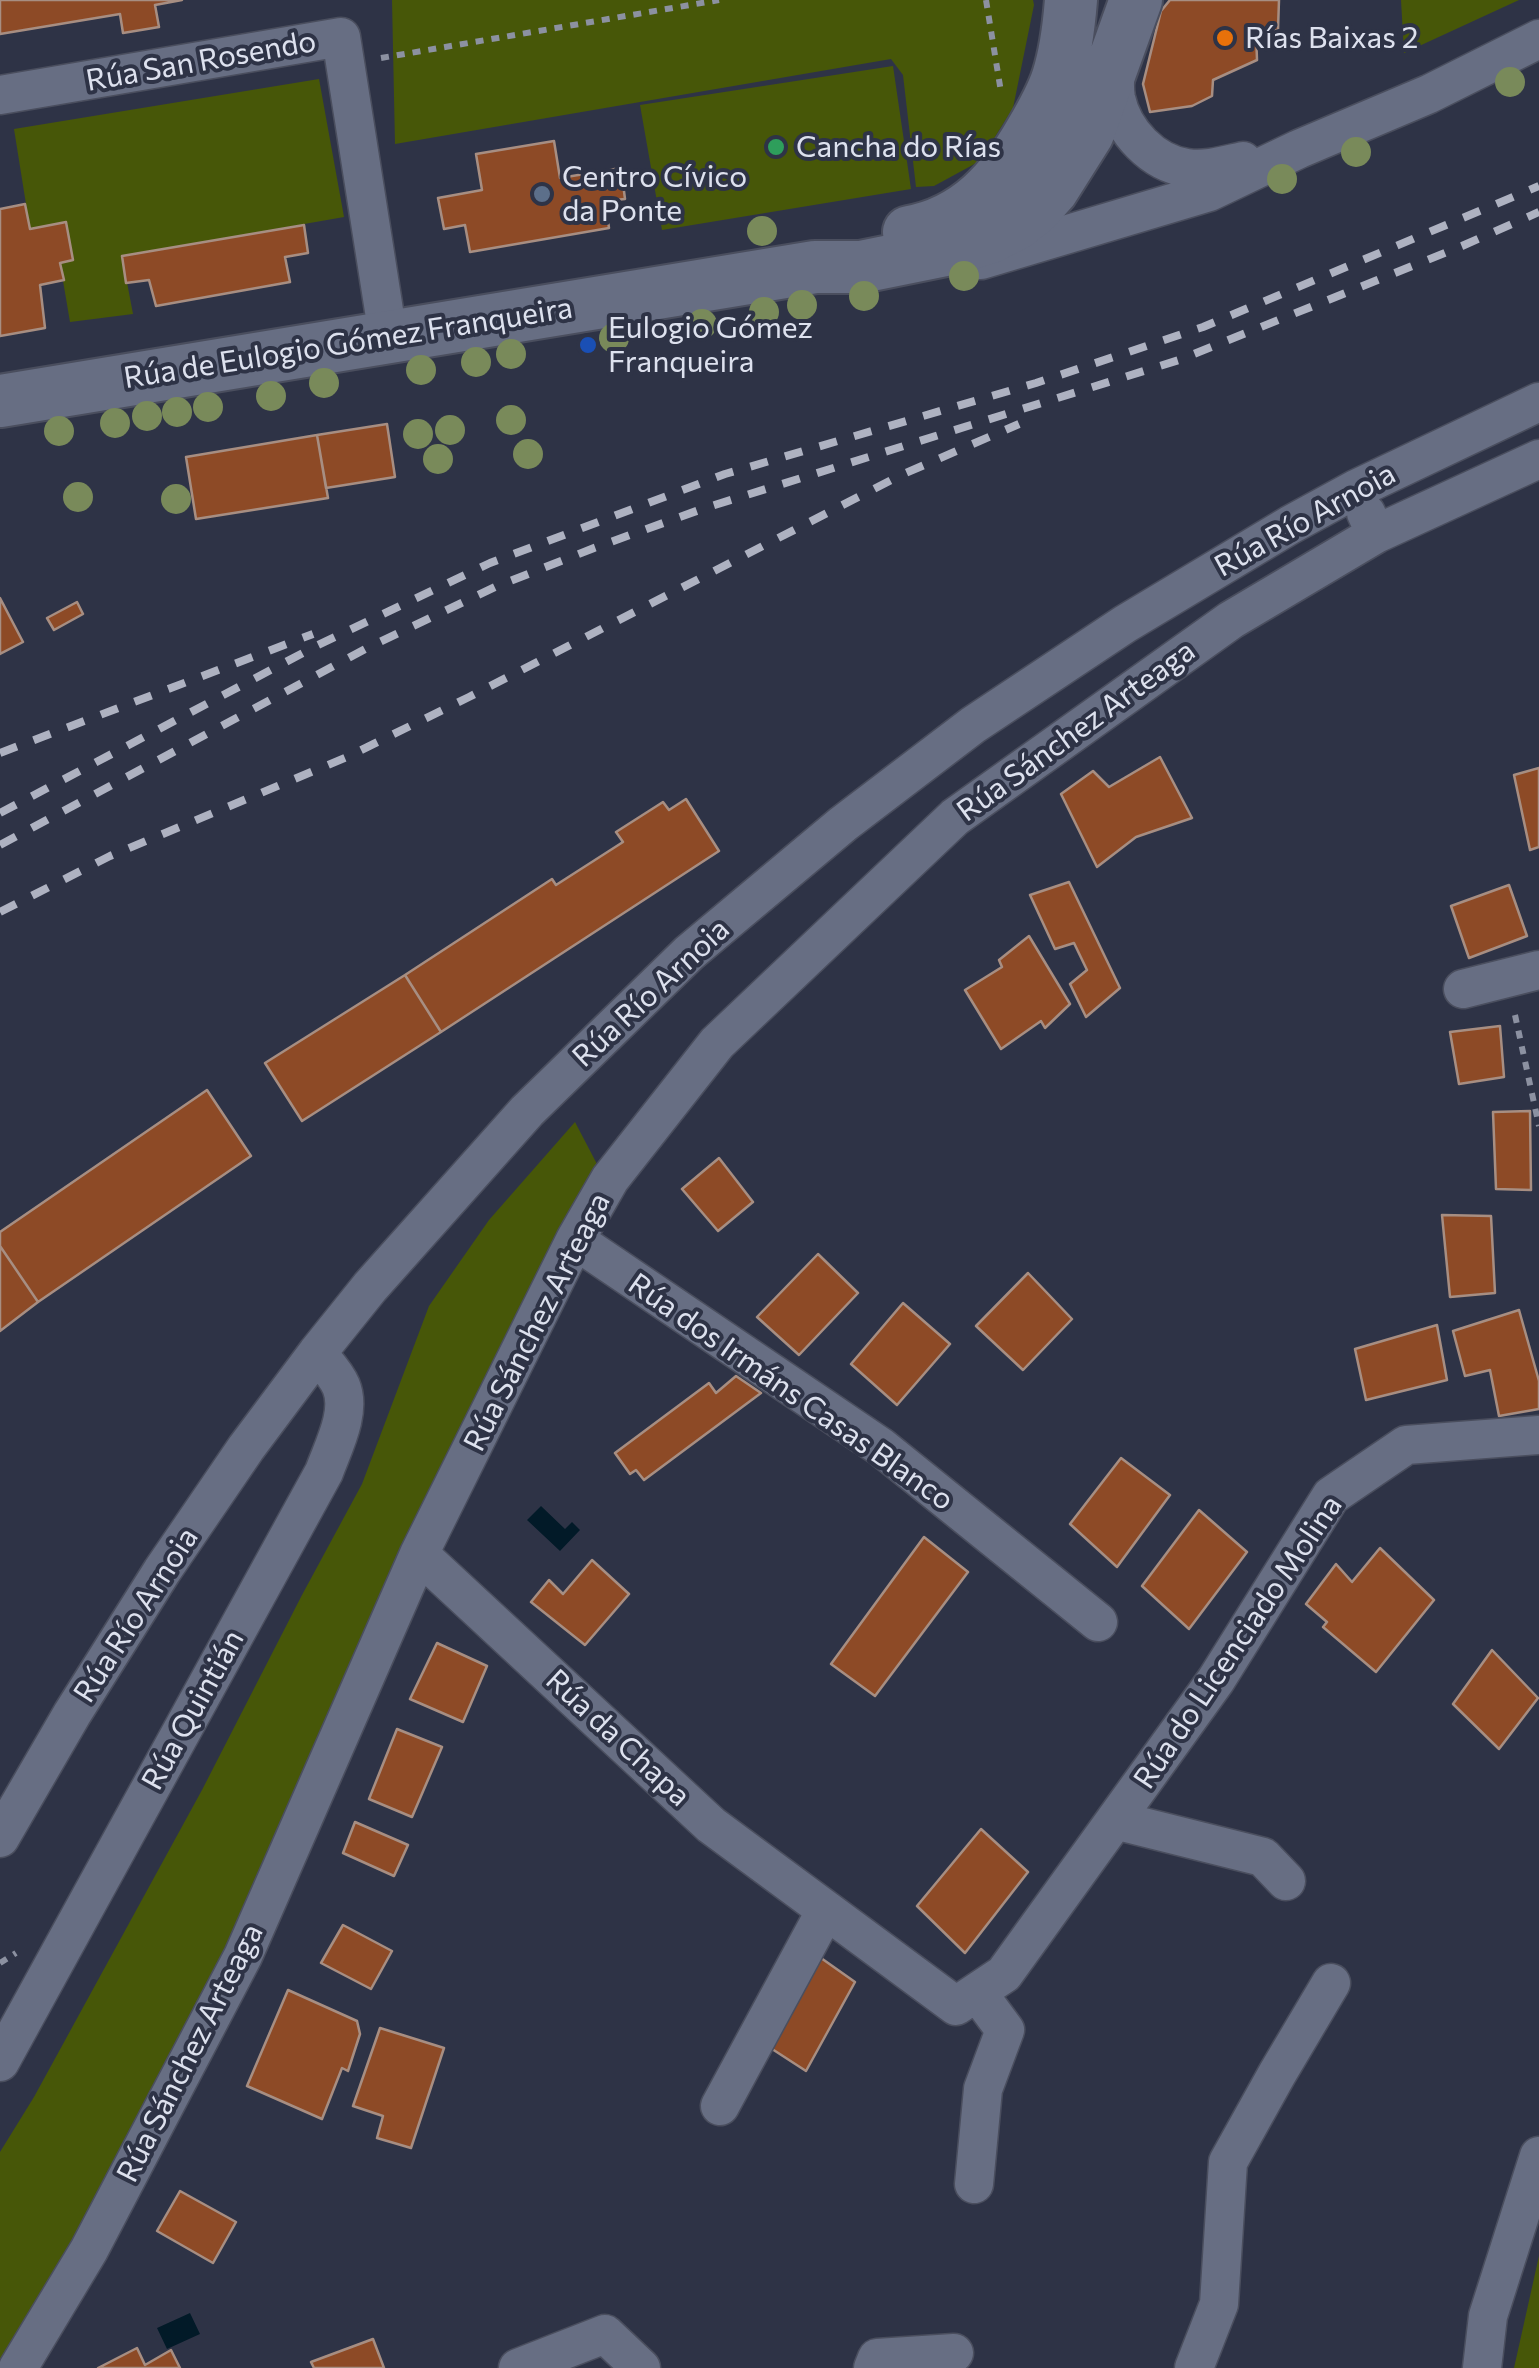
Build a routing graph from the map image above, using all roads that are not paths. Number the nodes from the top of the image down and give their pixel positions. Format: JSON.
{"nodes":[{"id":1,"x":1073,"y":0,"type":"edge"},
{"id":2,"x":1136,"y":0,"type":"edge"},
{"id":3,"x":1539,"y":39,"type":"edge"},
{"id":4,"x":1117,"y":50,"type":"junction"},
{"id":5,"x":0,"y":96,"type":"edge"},
{"id":6,"x":1299,"y":150,"type":"junction"},
{"id":7,"x":1033,"y":177,"type":"junction"},
{"id":8,"x":1121,"y":217,"type":"junction"},
{"id":9,"x":751,"y":278,"type":"junction"},
{"id":10,"x":388,"y":336,"type":"junction"},
{"id":11,"x":0,"y":401,"type":"edge"},
{"id":12,"x":1539,"y":402,"type":"edge"},
{"id":13,"x":1539,"y":459,"type":"edge"},
{"id":14,"x":1356,"y":489,"type":"junction"},
{"id":15,"x":1376,"y":534,"type":"junction"},
{"id":16,"x":1523,"y":975,"type":"edge"},
{"id":17,"x":1463,"y":989,"type":"dead end"},
{"id":18,"x":575,"y":1240,"type":"junction"},
{"id":19,"x":317,"y":1353,"type":"junction"},
{"id":20,"x":1539,"y":1435,"type":"edge"},
{"id":21,"x":419,"y":1554,"type":"junction"},
{"id":22,"x":1098,"y":1622,"type":"dead end"},
{"id":23,"x":1115,"y":1820,"type":"junction"},
{"id":24,"x":0,"y":1838,"type":"edge"},
{"id":25,"x":1286,"y":1881,"type":"dead end"},
{"id":26,"x":826,"y":1910,"type":"junction"},
{"id":27,"x":1331,"y":1983,"type":"dead end"},
{"id":28,"x":967,"y":1999,"type":"junction"},
{"id":29,"x":0,"y":2062,"type":"edge"},
{"id":30,"x":720,"y":2106,"type":"dead end"},
{"id":31,"x":1539,"y":2156,"type":"edge"},
{"id":32,"x":974,"y":2184,"type":"dead end"},
{"id":33,"x":954,"y":2354,"type":"dead end"},
{"id":34,"x":18,"y":2368,"type":"edge"},
{"id":35,"x":518,"y":2368,"type":"edge"},
{"id":36,"x":641,"y":2368,"type":"edge"},
{"id":37,"x":873,"y":2368,"type":"edge"},
{"id":38,"x":1194,"y":2368,"type":"edge"},
{"id":39,"x":1482,"y":2368,"type":"edge"}],
"edges":[{"from":1,"to":7,"type":"main road"},
{"from":2,"to":4,"type":"main road"},
{"from":3,"to":6,"type":"street"},
{"from":4,"to":6,"type":"street"},
{"from":4,"to":7,"type":"main road"},
{"from":5,"to":10,"type":"street","name":"Rúa San Rosendo"},
{"from":6,"to":8,"type":"street"},
{"from":7,"to":8,"type":"street"},
{"from":7,"to":9,"type":"main road","name":"Rúa de Eulogio Gómez Franqueira"},
{"from":8,"to":9,"type":"street"},
{"from":9,"to":10,"type":"main road","name":"Rúa de Eulogio Gómez Franqueira"},
{"from":10,"to":11,"type":"main road","name":"Rúa de Eulogio Gómez Franqueira"},
{"from":12,"to":14,"type":"street","name":"Rúa Río Arnoia"},
{"from":13,"to":15,"type":"street","name":"Rúa Sánchez Arteaga"},
{"from":14,"to":15,"type":"street"},
{"from":14,"to":19,"type":"street","name":"Rúa Río Arnoia"},
{"from":15,"to":18,"type":"street","name":"Rúa Sánchez Arteaga"},
{"from":16,"to":17,"type":"street"},
{"from":18,"to":21,"type":"street","name":"Rúa Sánchez Arteaga"},
{"from":18,"to":22,"type":"street","name":"Rúa dos Irmáns Casas Blanco"},
{"from":19,"to":24,"type":"street","name":"Rúa Río Arnoia"},
{"from":19,"to":29,"type":"street","name":"Rúa Quintián"},
{"from":20,"to":23,"type":"street","name":"Rúa do Licenciado Molina"},
{"from":21,"to":26,"type":"street","name":"Rúa da Chapa"},
{"from":21,"to":34,"type":"street","name":"Rúa Sánchez Arteaga"},
{"from":23,"to":25,"type":"street","name":"Rúa do Licenciado Molina"},
{"from":23,"to":28,"type":"street","name":"Rúa do Licenciado Molina"},
{"from":26,"to":28,"type":"street","name":"Rúa da Chapa"},
{"from":26,"to":30,"type":"street"},
{"from":27,"to":38,"type":"street"},
{"from":28,"to":32,"type":"street","name":"Rúa da Chapa"},
{"from":31,"to":39,"type":"street"},
{"from":33,"to":37,"type":"street"},
{"from":35,"to":36,"type":"street"}]}
